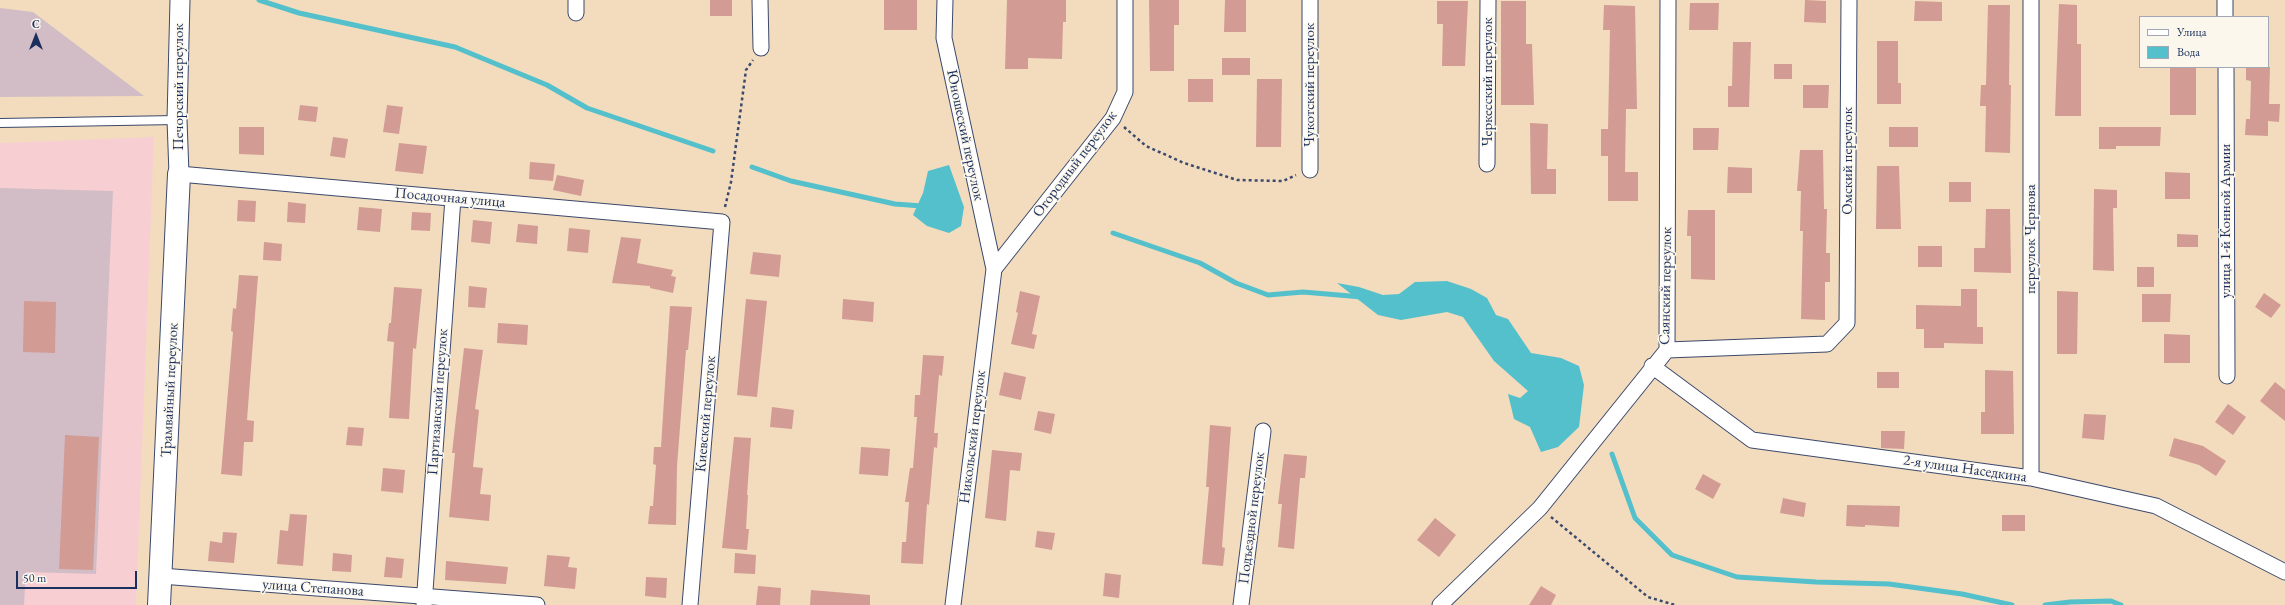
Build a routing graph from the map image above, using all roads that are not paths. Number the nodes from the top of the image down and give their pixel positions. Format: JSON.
{"nodes":[{"id":1,"x":180,"y":0,"type":"edge"},
{"id":2,"x":760,"y":0,"type":"edge"},
{"id":3,"x":944,"y":0,"type":"edge"},
{"id":4,"x":1125,"y":0,"type":"edge"},
{"id":5,"x":1310,"y":0,"type":"edge"},
{"id":6,"x":1488,"y":0,"type":"edge"},
{"id":7,"x":1668,"y":0,"type":"edge"},
{"id":8,"x":1849,"y":0,"type":"edge"},
{"id":9,"x":2031,"y":0,"type":"edge"},
{"id":10,"x":2225,"y":0,"type":"edge"},
{"id":11,"x":2226,"y":16,"type":"edge"},
{"id":12,"x":761,"y":48,"type":"road end"},
{"id":13,"x":2226,"y":68,"type":"edge"},
{"id":14,"x":177,"y":120,"type":"junction"},
{"id":15,"x":0,"y":123,"type":"edge"},
{"id":16,"x":1487,"y":164,"type":"dead end"},
{"id":17,"x":1310,"y":170,"type":"road end"},
{"id":18,"x":179,"y":174,"type":"junction"},
{"id":19,"x":453,"y":198,"type":"junction"},
{"id":20,"x":722,"y":222,"type":"joint"},
{"id":21,"x":994,"y":269,"type":"junction"},
{"id":22,"x":1666,"y":350,"type":"junction"},
{"id":23,"x":1652,"y":366,"type":"junction"},
{"id":24,"x":2227,"y":376,"type":"dead end"},
{"id":25,"x":1264,"y":431,"type":"dead end"},
{"id":26,"x":2031,"y":478,"type":"junction"},
{"id":27,"x":2285,"y":572,"type":"edge"},
{"id":28,"x":161,"y":576,"type":"junction"},
{"id":29,"x":424,"y":600,"type":"edge"},
{"id":30,"x":159,"y":605,"type":"edge"},
{"id":31,"x":537,"y":605,"type":"edge"},
{"id":32,"x":690,"y":605,"type":"edge"},
{"id":33,"x":952,"y":605,"type":"edge"},
{"id":34,"x":1241,"y":605,"type":"edge"},
{"id":35,"x":1440,"y":605,"type":"edge"}],
"edges":[{"from":1,"to":14,"type":"street","name":"Печорский переулок"},
{"from":2,"to":12,"type":"street"},
{"from":3,"to":21,"type":"street","name":"Юношеский переулок"},
{"from":4,"to":21,"type":"street","name":"Огородный переулок"},
{"from":5,"to":17,"type":"street","name":"Чукотский переулок"},
{"from":6,"to":16,"type":"street","name":"Черкесский переулок"},
{"from":7,"to":22,"type":"street","name":"Саянский переулок"},
{"from":8,"to":22,"type":"street","name":"Омский переулок"},
{"from":9,"to":26,"type":"street","name":"переулок Чернова"},
{"from":10,"to":11,"type":"street"},
{"from":13,"to":24,"type":"street","name":"улица 1-й Конной Армии"},
{"from":14,"to":15,"type":"lane"},
{"from":14,"to":18,"type":"street","name":"Печорский переулок"},
{"from":18,"to":19,"type":"street","name":"Посадочная улица"},
{"from":18,"to":28,"type":"main road","name":"Трамвайный переулок"},
{"from":19,"to":20,"type":"street","name":"Посадочная улица"},
{"from":19,"to":29,"type":"street","name":"Партизанский переулок"},
{"from":20,"to":32,"type":"street","name":"Киевский переулок"},
{"from":21,"to":33,"type":"street","name":"Никольский переулок"},
{"from":22,"to":23,"type":"street","name":"Саянский переулок"},
{"from":23,"to":26,"type":"street","name":"2-я улица Наседкина"},
{"from":23,"to":35,"type":"street","name":"Саянский переулок"},
{"from":25,"to":34,"type":"street","name":"Подъездной переулок"},
{"from":26,"to":27,"type":"street","name":"2-я улица Наседкина"},
{"from":28,"to":29,"type":"street","name":"улица Степанова"},
{"from":28,"to":30,"type":"main road","name":"Трамвайный переулок"},
{"from":29,"to":31,"type":"street","name":"улица Степанова"}]}
